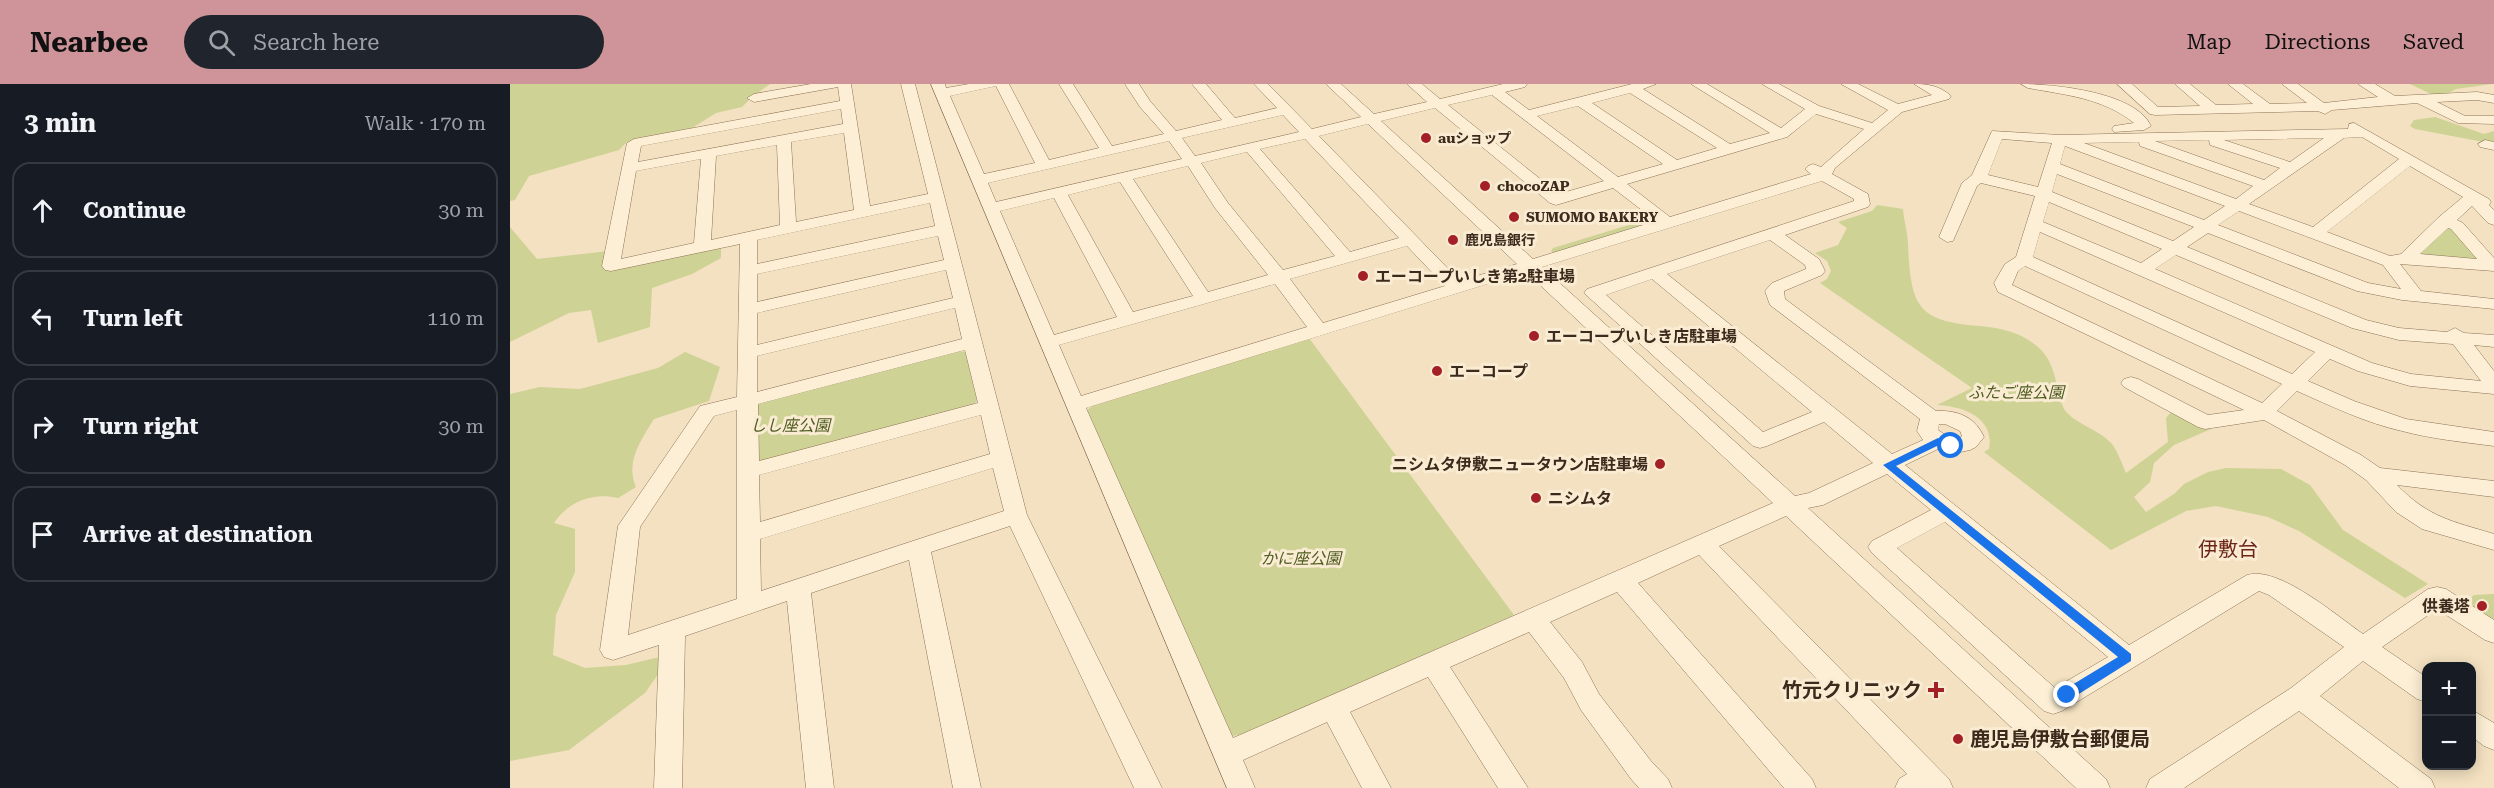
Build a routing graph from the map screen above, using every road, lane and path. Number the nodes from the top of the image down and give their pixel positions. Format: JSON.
{"nodes":[{"id":1,"x":774,"y":84,"type":"edge"},
{"id":2,"x":834,"y":84,"type":"edge"},
{"id":3,"x":844,"y":84,"type":"edge"},
{"id":4,"x":908,"y":84,"type":"edge"},
{"id":5,"x":991,"y":84,"type":"edge"},
{"id":6,"x":1002,"y":84,"type":"edge"},
{"id":7,"x":1066,"y":84,"type":"edge"},
{"id":8,"x":1132,"y":84,"type":"edge"},
{"id":9,"x":1198,"y":84,"type":"edge"},
{"id":10,"x":1262,"y":84,"type":"edge"},
{"id":11,"x":1333,"y":84,"type":"edge"},
{"id":12,"x":1414,"y":84,"type":"edge"},
{"id":13,"x":1520,"y":84,"type":"edge"},
{"id":14,"x":1649,"y":84,"type":"edge"},
{"id":15,"x":1698,"y":84,"type":"edge"},
{"id":16,"x":1769,"y":84,"type":"edge"},
{"id":17,"x":1848,"y":84,"type":"edge"},
{"id":18,"x":2028,"y":84,"type":"edge"},
{"id":19,"x":2096,"y":84,"type":"edge"},
{"id":20,"x":2124,"y":84,"type":"edge"},
{"id":21,"x":2182,"y":84,"type":"edge"},
{"id":22,"x":2235,"y":84,"type":"edge"},
{"id":23,"x":2289,"y":84,"type":"edge"},
{"id":24,"x":2366,"y":84,"type":"edge"},
{"id":25,"x":1930,"y":86,"type":"edge"},
{"id":26,"x":1632,"y":88,"type":"junction"},
{"id":27,"x":940,"y":89,"type":"edge"},
{"id":28,"x":1494,"y":90,"type":"junction"},
{"id":29,"x":754,"y":98,"type":"junction"},
{"id":30,"x":2420,"y":99,"type":"junction"},
{"id":31,"x":2494,"y":99,"type":"edge"},
{"id":32,"x":2393,"y":100,"type":"junction"},
{"id":33,"x":1580,"y":101,"type":"junction"},
{"id":34,"x":1438,"y":103,"type":"junction"},
{"id":35,"x":848,"y":104,"type":"junction"},
{"id":36,"x":2320,"y":107,"type":"junction"},
{"id":37,"x":2266,"y":108,"type":"junction"},
{"id":38,"x":1814,"y":109,"type":"junction"},
{"id":39,"x":1896,"y":109,"type":"junction"},
{"id":40,"x":2125,"y":109,"type":"junction"},
{"id":41,"x":1287,"y":110,"type":"junction"},
{"id":42,"x":2213,"y":110,"type":"junction"},
{"id":43,"x":1526,"y":115,"type":"junction"},
{"id":44,"x":1371,"y":119,"type":"junction"},
{"id":45,"x":2494,"y":120,"type":"edge"},
{"id":46,"x":753,"y":121,"type":"junction"},
{"id":47,"x":1232,"y":123,"type":"junction"},
{"id":48,"x":851,"y":127,"type":"junction"},
{"id":49,"x":1875,"y":128,"type":"junction"},
{"id":50,"x":1996,"y":132,"type":"junction"},
{"id":51,"x":2365,"y":133,"type":"junction"},
{"id":52,"x":1308,"y":134,"type":"junction"},
{"id":53,"x":1782,"y":134,"type":"junction"},
{"id":54,"x":2341,"y":134,"type":"junction"},
{"id":55,"x":1172,"y":136,"type":"junction"},
{"id":56,"x":2200,"y":137,"type":"junction"},
{"id":57,"x":2060,"y":139,"type":"junction"},
{"id":58,"x":2133,"y":139,"type":"junction"},
{"id":59,"x":784,"y":140,"type":"junction"},
{"id":60,"x":1251,"y":148,"type":"junction"},
{"id":61,"x":1729,"y":150,"type":"junction"},
{"id":62,"x":1108,"y":151,"type":"junction"},
{"id":63,"x":709,"y":153,"type":"junction"},
{"id":64,"x":2409,"y":159,"type":"junction"},
{"id":65,"x":1191,"y":162,"type":"junction"},
{"id":66,"x":1970,"y":162,"type":"dead end"},
{"id":67,"x":1044,"y":165,"type":"junction"},
{"id":68,"x":1674,"y":165,"type":"junction"},
{"id":69,"x":2053,"y":167,"type":"junction"},
{"id":70,"x":2291,"y":167,"type":"junction"},
{"id":71,"x":629,"y":168,"type":"junction"},
{"id":72,"x":1822,"y":170,"type":"junction"},
{"id":73,"x":1125,"y":178,"type":"junction"},
{"id":74,"x":1979,"y":178,"type":"junction"},
{"id":75,"x":980,"y":180,"type":"junction"},
{"id":76,"x":1616,"y":182,"type":"junction"},
{"id":77,"x":2264,"y":185,"type":"junction"},
{"id":78,"x":1059,"y":192,"type":"junction"},
{"id":79,"x":2043,"y":194,"type":"junction"},
{"id":80,"x":2473,"y":196,"type":"junction"},
{"id":81,"x":937,"y":197,"type":"junction"},
{"id":82,"x":2236,"y":205,"type":"junction"},
{"id":83,"x":991,"y":208,"type":"junction"},
{"id":84,"x":2494,"y":208,"type":"edge"},
{"id":85,"x":863,"y":213,"type":"junction"},
{"id":86,"x":1663,"y":219,"type":"junction"},
{"id":87,"x":2445,"y":220,"type":"junction"},
{"id":88,"x":2494,"y":220,"type":"edge"},
{"id":89,"x":2035,"y":224,"type":"junction"},
{"id":90,"x":2206,"y":226,"type":"junction"},
{"id":91,"x":788,"y":229,"type":"junction"},
{"id":92,"x":945,"y":229,"type":"junction"},
{"id":93,"x":2313,"y":234,"type":"junction"},
{"id":94,"x":1774,"y":235,"type":"junction"},
{"id":95,"x":749,"y":237,"type":"junction"},
{"id":96,"x":1947,"y":237,"type":"dead end"},
{"id":97,"x":1410,"y":240,"type":"junction"},
{"id":98,"x":702,"y":247,"type":"junction"},
{"id":99,"x":2174,"y":248,"type":"junction"},
{"id":100,"x":1346,"y":258,"type":"junction"},
{"id":101,"x":2024,"y":259,"type":"junction"},
{"id":102,"x":2398,"y":260,"type":"junction"},
{"id":103,"x":1524,"y":261,"type":"junction"},
{"id":104,"x":954,"y":263,"type":"junction"},
{"id":105,"x":2493,"y":266,"type":"edge"},
{"id":106,"x":749,"y":271,"type":"junction"},
{"id":107,"x":2141,"y":271,"type":"junction"},
{"id":108,"x":1654,"y":273,"type":"junction"},
{"id":109,"x":1278,"y":277,"type":"junction"},
{"id":110,"x":1453,"y":283,"type":"junction"},
{"id":111,"x":2415,"y":296,"type":"junction"},
{"id":112,"x":1203,"y":298,"type":"junction"},
{"id":113,"x":963,"y":301,"type":"junction"},
{"id":114,"x":2494,"y":304,"type":"edge"},
{"id":115,"x":747,"y":310,"type":"junction"},
{"id":116,"x":1128,"y":320,"type":"junction"},
{"id":117,"x":1314,"y":325,"type":"junction"},
{"id":118,"x":2494,"y":330,"type":"edge"},
{"id":119,"x":2458,"y":340,"type":"junction"},
{"id":120,"x":2494,"y":341,"type":"edge"},
{"id":121,"x":973,"y":342,"type":"junction"},
{"id":122,"x":1049,"y":342,"type":"junction"},
{"id":123,"x":2327,"y":351,"type":"junction"},
{"id":124,"x":747,"y":353,"type":"junction"},
{"id":125,"x":2295,"y":382,"type":"junction"},
{"id":126,"x":2131,"y":383,"type":"dead end"},
{"id":127,"x":2494,"y":386,"type":"edge"},
{"id":128,"x":1072,"y":399,"type":"junction"},
{"id":129,"x":748,"y":400,"type":"junction"},
{"id":130,"x":989,"y":406,"type":"junction"},
{"id":131,"x":2264,"y":412,"type":"junction"},
{"id":132,"x":1827,"y":413,"type":"junction"},
{"id":133,"x":2494,"y":439,"type":"edge"},
{"id":134,"x":1002,"y":458,"type":"junction"},
{"id":135,"x":1884,"y":461,"type":"junction"},
{"id":136,"x":748,"y":471,"type":"junction"},
{"id":137,"x":2374,"y":476,"type":"junction"},
{"id":138,"x":2494,"y":489,"type":"edge"},
{"id":139,"x":1790,"y":505,"type":"junction"},
{"id":140,"x":1946,"y":512,"type":"junction"},
{"id":141,"x":1016,"y":515,"type":"junction"},
{"id":142,"x":749,"y":534,"type":"junction"},
{"id":143,"x":2494,"y":542,"type":"edge"},
{"id":144,"x":1703,"y":544,"type":"junction"},
{"id":145,"x":918,"y":548,"type":"junction"},
{"id":146,"x":1621,"y":580,"type":"junction"},
{"id":147,"x":798,"y":588,"type":"junction"},
{"id":148,"x":749,"y":604,"type":"junction"},
{"id":149,"x":1533,"y":619,"type":"junction"},
{"id":150,"x":672,"y":630,"type":"junction"},
{"id":151,"x":2494,"y":633,"type":"edge"},
{"id":152,"x":2363,"y":647,"type":"junction"},
{"id":153,"x":2127,"y":658,"type":"junction"},
{"id":154,"x":1433,"y":663,"type":"junction"},
{"id":155,"x":2422,"y":688,"type":"edge"},
{"id":156,"x":2300,"y":696,"type":"junction"},
{"id":157,"x":1333,"y":707,"type":"junction"},
{"id":158,"x":2476,"y":725,"type":"edge"},
{"id":159,"x":2494,"y":738,"type":"edge"},
{"id":160,"x":1227,"y":754,"type":"junction"},
{"id":161,"x":1925,"y":784,"type":"edge"},
{"id":162,"x":2418,"y":787,"type":"edge"},
{"id":163,"x":668,"y":788,"type":"edge"},
{"id":164,"x":820,"y":788,"type":"edge"},
{"id":165,"x":967,"y":788,"type":"edge"},
{"id":166,"x":1148,"y":788,"type":"edge"},
{"id":167,"x":1241,"y":788,"type":"edge"},
{"id":168,"x":1377,"y":788,"type":"edge"},
{"id":169,"x":1514,"y":788,"type":"edge"},
{"id":170,"x":1658,"y":788,"type":"edge"},
{"id":171,"x":1802,"y":788,"type":"edge"},
{"id":172,"x":2096,"y":788,"type":"edge"},
{"id":173,"x":2160,"y":788,"type":"edge"}],
"edges":[{"from":1,"to":29,"type":"street"},
{"from":2,"to":29,"type":"street"},
{"from":3,"to":35,"type":"street"},
{"from":4,"to":81,"type":"street"},
{"from":5,"to":27,"type":"street"},
{"from":6,"to":67,"type":"street"},
{"from":7,"to":62,"type":"street"},
{"from":8,"to":55,"type":"street"},
{"from":9,"to":47,"type":"street"},
{"from":10,"to":41,"type":"street"},
{"from":11,"to":44,"type":"street"},
{"from":12,"to":34,"type":"street"},
{"from":13,"to":28,"type":"street"},
{"from":14,"to":26,"type":"street"},
{"from":15,"to":53,"type":"street"},
{"from":16,"to":38,"type":"street"},
{"from":17,"to":39,"type":"street"},
{"from":18,"to":40,"type":"street"},
{"from":19,"to":40,"type":"street"},
{"from":20,"to":42,"type":"street"},
{"from":21,"to":42,"type":"street"},
{"from":22,"to":37,"type":"street"},
{"from":23,"to":36,"type":"street"},
{"from":24,"to":32,"type":"street"},
{"from":25,"to":39,"type":"street"},
{"from":26,"to":33,"type":"street"},
{"from":26,"to":61,"type":"street"},
{"from":27,"to":75,"type":"street"},
{"from":28,"to":34,"type":"street"},
{"from":28,"to":43,"type":"street"},
{"from":29,"to":46,"type":"street"},
{"from":30,"to":31,"type":"street"},
{"from":30,"to":32,"type":"street"},
{"from":30,"to":45,"type":"street"},
{"from":32,"to":36,"type":"street"},
{"from":33,"to":43,"type":"street"},
{"from":33,"to":68,"type":"street"},
{"from":34,"to":44,"type":"street"},
{"from":34,"to":76,"type":"street"},
{"from":35,"to":46,"type":"street"},
{"from":35,"to":48,"type":"street"},
{"from":36,"to":37,"type":"street"},
{"from":36,"to":51,"type":"street"},
{"from":37,"to":42,"type":"street"},
{"from":38,"to":49,"type":"street"},
{"from":38,"to":53,"type":"street"},
{"from":39,"to":49,"type":"street"},
{"from":40,"to":50,"type":"street"},
{"from":41,"to":47,"type":"street"},
{"from":41,"to":52,"type":"street"},
{"from":43,"to":76,"type":"street"},
{"from":44,"to":52,"type":"street"},
{"from":44,"to":103,"type":"street"},
{"from":46,"to":71,"type":"street"},
{"from":47,"to":55,"type":"street"},
{"from":48,"to":59,"type":"street"},
{"from":48,"to":85,"type":"street"},
{"from":49,"to":72,"type":"street"},
{"from":50,"to":57,"type":"street"},
{"from":50,"to":66,"type":"street"},
{"from":50,"to":74,"type":"street"},
{"from":51,"to":54,"type":"street"},
{"from":51,"to":64,"type":"street"},
{"from":52,"to":60,"type":"street"},
{"from":52,"to":97,"type":"street"},
{"from":53,"to":61,"type":"street"},
{"from":54,"to":56,"type":"street"},
{"from":54,"to":70,"type":"street"},
{"from":55,"to":62,"type":"street"},
{"from":55,"to":65,"type":"street"},
{"from":56,"to":58,"type":"street"},
{"from":56,"to":70,"type":"street"},
{"from":57,"to":58,"type":"street"},
{"from":57,"to":69,"type":"street"},
{"from":57,"to":82,"type":"street"},
{"from":58,"to":77,"type":"street"},
{"from":59,"to":63,"type":"street"},
{"from":59,"to":91,"type":"street"},
{"from":60,"to":65,"type":"street"},
{"from":60,"to":100,"type":"street"},
{"from":61,"to":68,"type":"street"},
{"from":62,"to":67,"type":"street"},
{"from":63,"to":71,"type":"street"},
{"from":63,"to":98,"type":"street"},
{"from":64,"to":80,"type":"street"},
{"from":64,"to":93,"type":"street"},
{"from":65,"to":73,"type":"street"},
{"from":65,"to":109,"type":"street"},
{"from":67,"to":75,"type":"street"},
{"from":68,"to":76,"type":"street"},
{"from":69,"to":79,"type":"street"},
{"from":69,"to":90,"type":"street"},
{"from":70,"to":77,"type":"street"},
{"from":71,"to":98,"type":"street"},
{"from":72,"to":86,"type":"street"},
{"from":72,"to":94,"type":"street"},
{"from":73,"to":78,"type":"street"},
{"from":73,"to":112,"type":"street"},
{"from":74,"to":79,"type":"street"},
{"from":74,"to":96,"type":"street"},
{"from":75,"to":83,"type":"street"},
{"from":76,"to":86,"type":"street"},
{"from":77,"to":82,"type":"street"},
{"from":78,"to":83,"type":"street"},
{"from":78,"to":116,"type":"street"},
{"from":79,"to":89,"type":"street"},
{"from":79,"to":99,"type":"street"},
{"from":80,"to":84,"type":"street"},
{"from":80,"to":87,"type":"street"},
{"from":80,"to":88,"type":"street"},
{"from":81,"to":85,"type":"street"},
{"from":81,"to":92,"type":"street"},
{"from":82,"to":90,"type":"street"},
{"from":82,"to":93,"type":"street"},
{"from":83,"to":122,"type":"street"},
{"from":85,"to":91,"type":"street"},
{"from":86,"to":103,"type":"street"},
{"from":87,"to":102,"type":"street"},
{"from":87,"to":105,"type":"street"},
{"from":89,"to":101,"type":"street"},
{"from":89,"to":107,"type":"street"},
{"from":90,"to":99,"type":"street"},
{"from":90,"to":111,"type":"street"},
{"from":91,"to":95,"type":"street"},
{"from":92,"to":104,"type":"street"},
{"from":92,"to":106,"type":"street"},
{"from":93,"to":102,"type":"street"},
{"from":94,"to":108,"type":"street"},
{"from":94,"to":135,"type":"street"},
{"from":95,"to":98,"type":"street"},
{"from":95,"to":106,"type":"street"},
{"from":97,"to":100,"type":"street"},
{"from":97,"to":110,"type":"street"},
{"from":99,"to":107,"type":"street"},
{"from":99,"to":119,"type":"street"},
{"from":100,"to":109,"type":"street"},
{"from":101,"to":125,"type":"street"},
{"from":101,"to":131,"type":"street"},
{"from":102,"to":105,"type":"street"},
{"from":102,"to":111,"type":"street"},
{"from":103,"to":110,"type":"street"},
{"from":103,"to":139,"type":"street"},
{"from":104,"to":113,"type":"street"},
{"from":104,"to":115,"type":"street"},
{"from":106,"to":115,"type":"street"},
{"from":107,"to":123,"type":"street"},
{"from":108,"to":132,"type":"street"},
{"from":108,"to":132,"type":"street"},
{"from":109,"to":112,"type":"street"},
{"from":109,"to":117,"type":"street"},
{"from":110,"to":117,"type":"street"},
{"from":111,"to":114,"type":"street"},
{"from":112,"to":116,"type":"street"},
{"from":113,"to":121,"type":"street"},
{"from":113,"to":124,"type":"street"},
{"from":115,"to":124,"type":"street"},
{"from":116,"to":122,"type":"street"},
{"from":117,"to":128,"type":"street"},
{"from":118,"to":119,"type":"street"},
{"from":119,"to":120,"type":"street"},
{"from":119,"to":127,"type":"street"},
{"from":121,"to":129,"type":"street"},
{"from":121,"to":130,"type":"street"},
{"from":122,"to":128,"type":"street"},
{"from":123,"to":125,"type":"street"},
{"from":123,"to":127,"type":"street"},
{"from":124,"to":129,"type":"street"},
{"from":125,"to":131,"type":"street"},
{"from":125,"to":133,"type":"street"},
{"from":126,"to":131,"type":"street"},
{"from":128,"to":160,"type":"street"},
{"from":129,"to":136,"type":"street"},
{"from":129,"to":150,"type":"street"},
{"from":130,"to":134,"type":"street"},
{"from":130,"to":136,"type":"street"},
{"from":131,"to":137,"type":"street"},
{"from":132,"to":135,"type":"street"},
{"from":134,"to":141,"type":"street"},
{"from":134,"to":142,"type":"street"},
{"from":135,"to":139,"type":"street"},
{"from":135,"to":140,"type":"street"},
{"from":136,"to":142,"type":"street"},
{"from":137,"to":138,"type":"street"},
{"from":137,"to":143,"type":"street"},
{"from":139,"to":144,"type":"street"},
{"from":139,"to":172,"type":"street"},
{"from":140,"to":153,"type":"street"},
{"from":140,"to":153,"type":"street"},
{"from":141,"to":145,"type":"street"},
{"from":141,"to":166,"type":"street"},
{"from":142,"to":148,"type":"street"},
{"from":144,"to":146,"type":"street"},
{"from":144,"to":161,"type":"street"},
{"from":145,"to":147,"type":"street"},
{"from":145,"to":165,"type":"street"},
{"from":146,"to":149,"type":"street"},
{"from":146,"to":171,"type":"street"},
{"from":147,"to":148,"type":"street"},
{"from":147,"to":164,"type":"street"},
{"from":148,"to":150,"type":"street"},
{"from":149,"to":154,"type":"street"},
{"from":149,"to":170,"type":"street"},
{"from":150,"to":163,"type":"street"},
{"from":151,"to":152,"type":"street"},
{"from":152,"to":153,"type":"street"},
{"from":152,"to":155,"type":"street"},
{"from":152,"to":156,"type":"street"},
{"from":154,"to":157,"type":"street"},
{"from":154,"to":169,"type":"street"},
{"from":156,"to":162,"type":"street"},
{"from":156,"to":173,"type":"street"},
{"from":157,"to":160,"type":"street"},
{"from":157,"to":168,"type":"street"},
{"from":158,"to":159,"type":"street"},
{"from":160,"to":167,"type":"street"}]}
